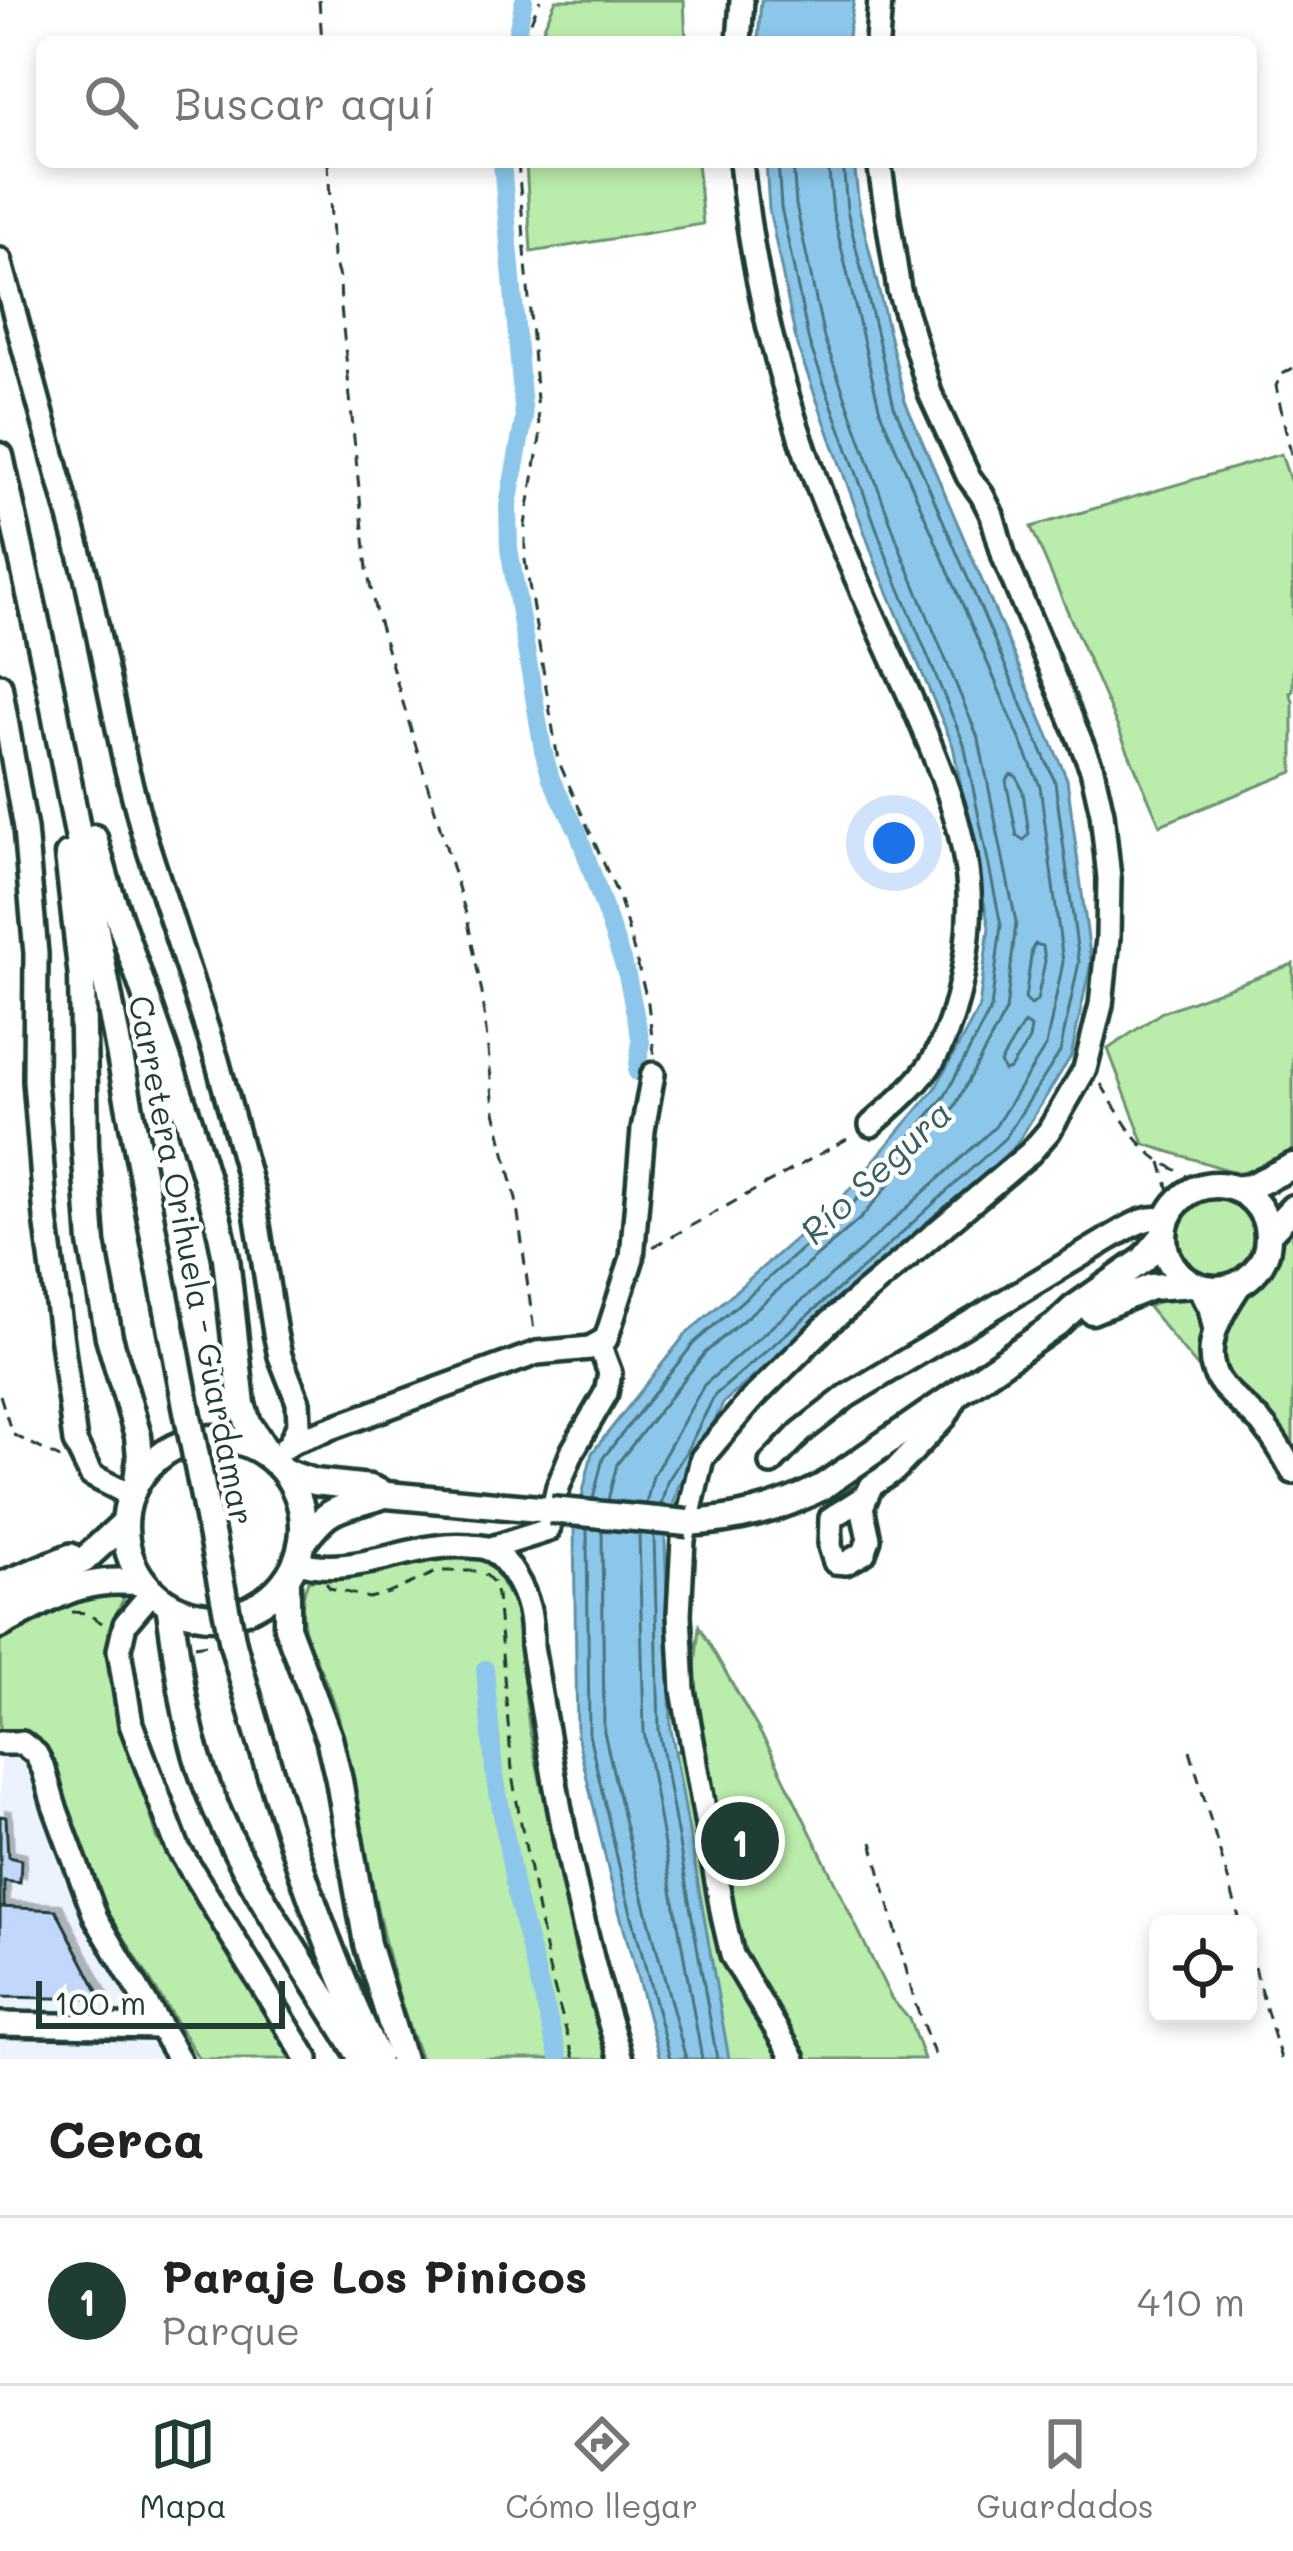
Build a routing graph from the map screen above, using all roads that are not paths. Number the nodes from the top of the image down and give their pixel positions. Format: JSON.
{"nodes":[{"id":1,"x":742,"y":0,"type":"edge"},
{"id":2,"x":880,"y":0,"type":"edge"},
{"id":3,"x":739,"y":36,"type":"edge"},
{"id":4,"x":878,"y":36,"type":"edge"},
{"id":5,"x":742,"y":168,"type":"edge"},
{"id":6,"x":880,"y":168,"type":"edge"},
{"id":7,"x":0,"y":260,"type":"edge"},
{"id":8,"x":0,"y":456,"type":"edge"},
{"id":9,"x":0,"y":686,"type":"edge"},
{"id":10,"x":50,"y":686,"type":"junction"},
{"id":11,"x":653,"y":1074,"type":"road end"},
{"id":12,"x":872,"y":1125,"type":"road end"},
{"id":13,"x":1293,"y":1166,"type":"edge"},
{"id":14,"x":1235,"y":1189,"type":"junction"},
{"id":15,"x":1293,"y":1208,"type":"edge"},
{"id":16,"x":1168,"y":1221,"type":"junction"},
{"id":17,"x":1268,"y":1234,"type":"junction"},
{"id":18,"x":1242,"y":1282,"type":"junction"},
{"id":19,"x":1196,"y":1286,"type":"junction"},
{"id":20,"x":1056,"y":1325,"type":"junction"},
{"id":21,"x":1215,"y":1331,"type":"junction"},
{"id":22,"x":599,"y":1344,"type":"junction"},
{"id":23,"x":959,"y":1392,"type":"junction"},
{"id":24,"x":279,"y":1458,"type":"junction"},
{"id":25,"x":771,"y":1463,"type":"dead end"},
{"id":26,"x":1293,"y":1472,"type":"edge"},
{"id":27,"x":134,"y":1488,"type":"junction"},
{"id":28,"x":388,"y":1495,"type":"junction"},
{"id":29,"x":867,"y":1496,"type":"dead end"},
{"id":30,"x":124,"y":1522,"type":"junction"},
{"id":31,"x":105,"y":1543,"type":"junction"},
{"id":32,"x":488,"y":1549,"type":"junction"},
{"id":33,"x":300,"y":1563,"type":"junction"},
{"id":34,"x":0,"y":1584,"type":"edge"},
{"id":35,"x":155,"y":1593,"type":"junction"},
{"id":36,"x":0,"y":1600,"type":"edge"},
{"id":37,"x":0,"y":1625,"type":"edge"},
{"id":38,"x":11,"y":1743,"type":"edge"},
{"id":39,"x":0,"y":2024,"type":"edge"},
{"id":40,"x":160,"y":2027,"type":"junction"},
{"id":41,"x":179,"y":2059,"type":"edge"},
{"id":42,"x":307,"y":2059,"type":"edge"},
{"id":43,"x":362,"y":2059,"type":"edge"},
{"id":44,"x":378,"y":2059,"type":"edge"},
{"id":45,"x":402,"y":2059,"type":"edge"},
{"id":46,"x":621,"y":2059,"type":"edge"},
{"id":47,"x":794,"y":2059,"type":"edge"}],
"edges":[{"from":1,"to":3,"type":"street"},
{"from":2,"to":4,"type":"street"},
{"from":5,"to":12,"type":"street"},
{"from":6,"to":47,"type":"street"},
{"from":7,"to":24,"type":"street"},
{"from":8,"to":10,"type":"main road","name":"Carretera Orihuela - Guardamar"},
{"from":9,"to":27,"type":"street"},
{"from":10,"to":24,"type":"main road"},
{"from":10,"to":27,"type":"main road"},
{"from":10,"to":44,"type":"main road","name":"Carretera Orihuela - Guardamar","bridge":true},
{"from":11,"to":22,"type":"street"},
{"from":13,"to":14,"type":"main road"},
{"from":14,"to":16,"type":"main road"},
{"from":14,"to":17,"type":"main road"},
{"from":15,"to":17,"type":"main road"},
{"from":16,"to":19,"type":"main road"},
{"from":16,"to":20,"type":"main road"},
{"from":16,"to":25,"type":"street"},
{"from":17,"to":18,"type":"main road"},
{"from":18,"to":19,"type":"main road"},
{"from":18,"to":21,"type":"street"},
{"from":19,"to":20,"type":"main road"},
{"from":19,"to":21,"type":"street"},
{"from":20,"to":23,"type":"main road"},
{"from":21,"to":26,"type":"street"},
{"from":22,"to":24,"type":"street"},
{"from":22,"to":32,"type":"street"},
{"from":23,"to":28,"type":"main road","bridge":true},
{"from":23,"to":29,"type":"street"},
{"from":24,"to":27,"type":"main road"},
{"from":24,"to":28,"type":"main road"},
{"from":24,"to":33,"type":"main road"},
{"from":27,"to":30,"type":"main road"},
{"from":28,"to":33,"type":"main road"},
{"from":30,"to":31,"type":"main road"},
{"from":30,"to":35,"type":"main road"},
{"from":31,"to":34,"type":"street"},
{"from":31,"to":36,"type":"main road"},
{"from":32,"to":33,"type":"street"},
{"from":32,"to":46,"type":"street"},
{"from":33,"to":35,"type":"main road"},
{"from":33,"to":45,"type":"main road"},
{"from":35,"to":37,"type":"main road"},
{"from":35,"to":42,"type":"street"},
{"from":35,"to":43,"type":"main road"},
{"from":38,"to":40,"type":"street"},
{"from":39,"to":40,"type":"street"},
{"from":40,"to":41,"type":"street"}]}
